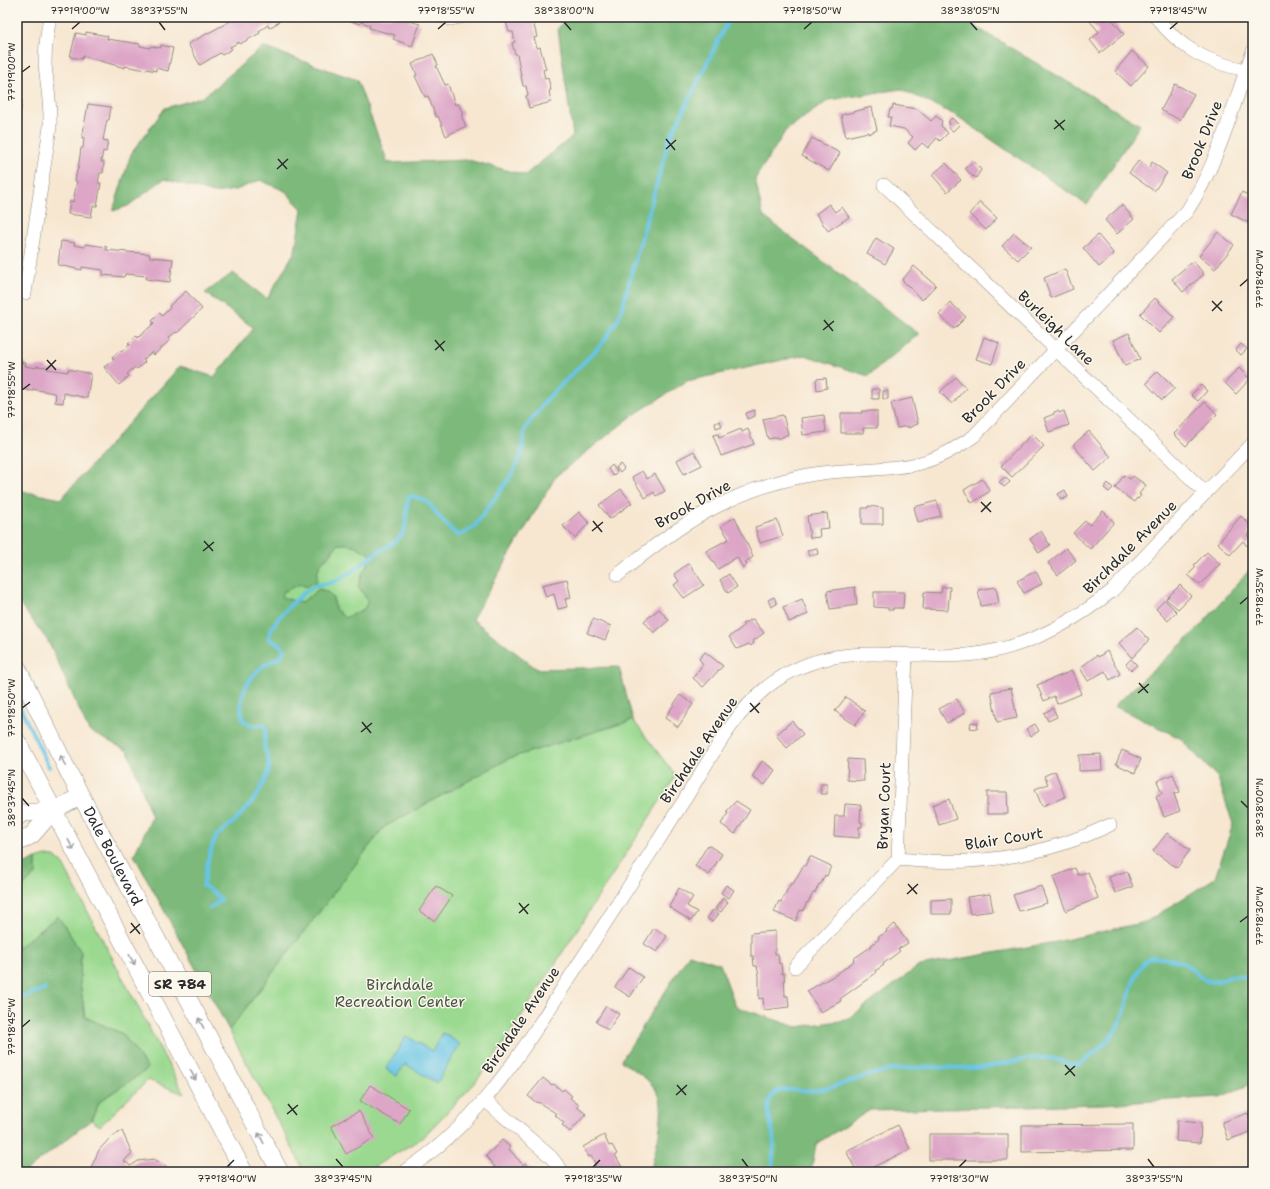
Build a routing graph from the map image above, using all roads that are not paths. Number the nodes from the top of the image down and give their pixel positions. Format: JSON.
{"nodes":[{"id":1,"x":50,"y":17,"type":"edge"},
{"id":2,"x":444,"y":17,"type":"edge"},
{"id":3,"x":461,"y":17,"type":"edge"},
{"id":4,"x":1156,"y":17,"type":"edge"},
{"id":5,"x":1253,"y":51,"type":"edge"},
{"id":6,"x":1246,"y":70,"type":"junction"},
{"id":7,"x":884,"y":185,"type":"dead end"},
{"id":8,"x":25,"y":293,"type":"dead end"},
{"id":9,"x":1056,"y":350,"type":"junction"},
{"id":10,"x":1253,"y":443,"type":"edge"},
{"id":11,"x":1206,"y":493,"type":"junction"},
{"id":12,"x":618,"y":575,"type":"dead end"},
{"id":13,"x":906,"y":654,"type":"junction"},
{"id":14,"x":17,"y":667,"type":"edge"},
{"id":15,"x":17,"y":741,"type":"edge"},
{"id":16,"x":81,"y":796,"type":"junction"},
{"id":17,"x":53,"y":811,"type":"junction"},
{"id":18,"x":17,"y":817,"type":"edge"},
{"id":19,"x":1110,"y":825,"type":"dead end"},
{"id":20,"x":17,"y":843,"type":"edge"},
{"id":21,"x":898,"y":859,"type":"junction"},
{"id":22,"x":795,"y":967,"type":"dead end"},
{"id":23,"x":485,"y":1100,"type":"junction"},
{"id":24,"x":244,"y":1172,"type":"edge"},
{"id":25,"x":280,"y":1172,"type":"edge"},
{"id":26,"x":403,"y":1172,"type":"edge"},
{"id":27,"x":563,"y":1172,"type":"edge"}],
"edges":[{"from":1,"to":8,"type":"street"},
{"from":2,"to":3,"type":"street"},
{"from":4,"to":6,"type":"street"},
{"from":5,"to":6,"type":"street","name":"Brook Drive"},
{"from":6,"to":9,"type":"street","name":"Brook Drive"},
{"from":7,"to":9,"type":"street","name":"Burleigh Lane"},
{"from":9,"to":11,"type":"street","name":"Burleigh Lane"},
{"from":9,"to":12,"type":"street","name":"Brook Drive"},
{"from":10,"to":11,"type":"street","name":"Birchdale Avenue"},
{"from":11,"to":13,"type":"street","name":"Birchdale Avenue"},
{"from":13,"to":21,"type":"street","name":"Bryan Court"},
{"from":13,"to":23,"type":"street","name":"Birchdale Avenue"},
{"from":16,"to":14,"type":"main road","name":"Dale Boulevard","number":"SR 784","one_way":true},
{"from":15,"to":17,"type":"main road","number":"SR 784"},
{"from":16,"to":17,"type":"main road"},
{"from":25,"to":16,"type":"main road","name":"Dale Boulevard","number":"SR 784","one_way":true},
{"from":17,"to":18,"type":"main road"},
{"from":17,"to":20,"type":"main road"},
{"from":17,"to":24,"type":"main road","number":"SR 784","one_way":true},
{"from":19,"to":21,"type":"street","name":"Blair Court"},
{"from":21,"to":22,"type":"street","name":"Bryan Court"},
{"from":23,"to":26,"type":"street","name":"Birchdale Avenue"},
{"from":23,"to":27,"type":"street"}]}
